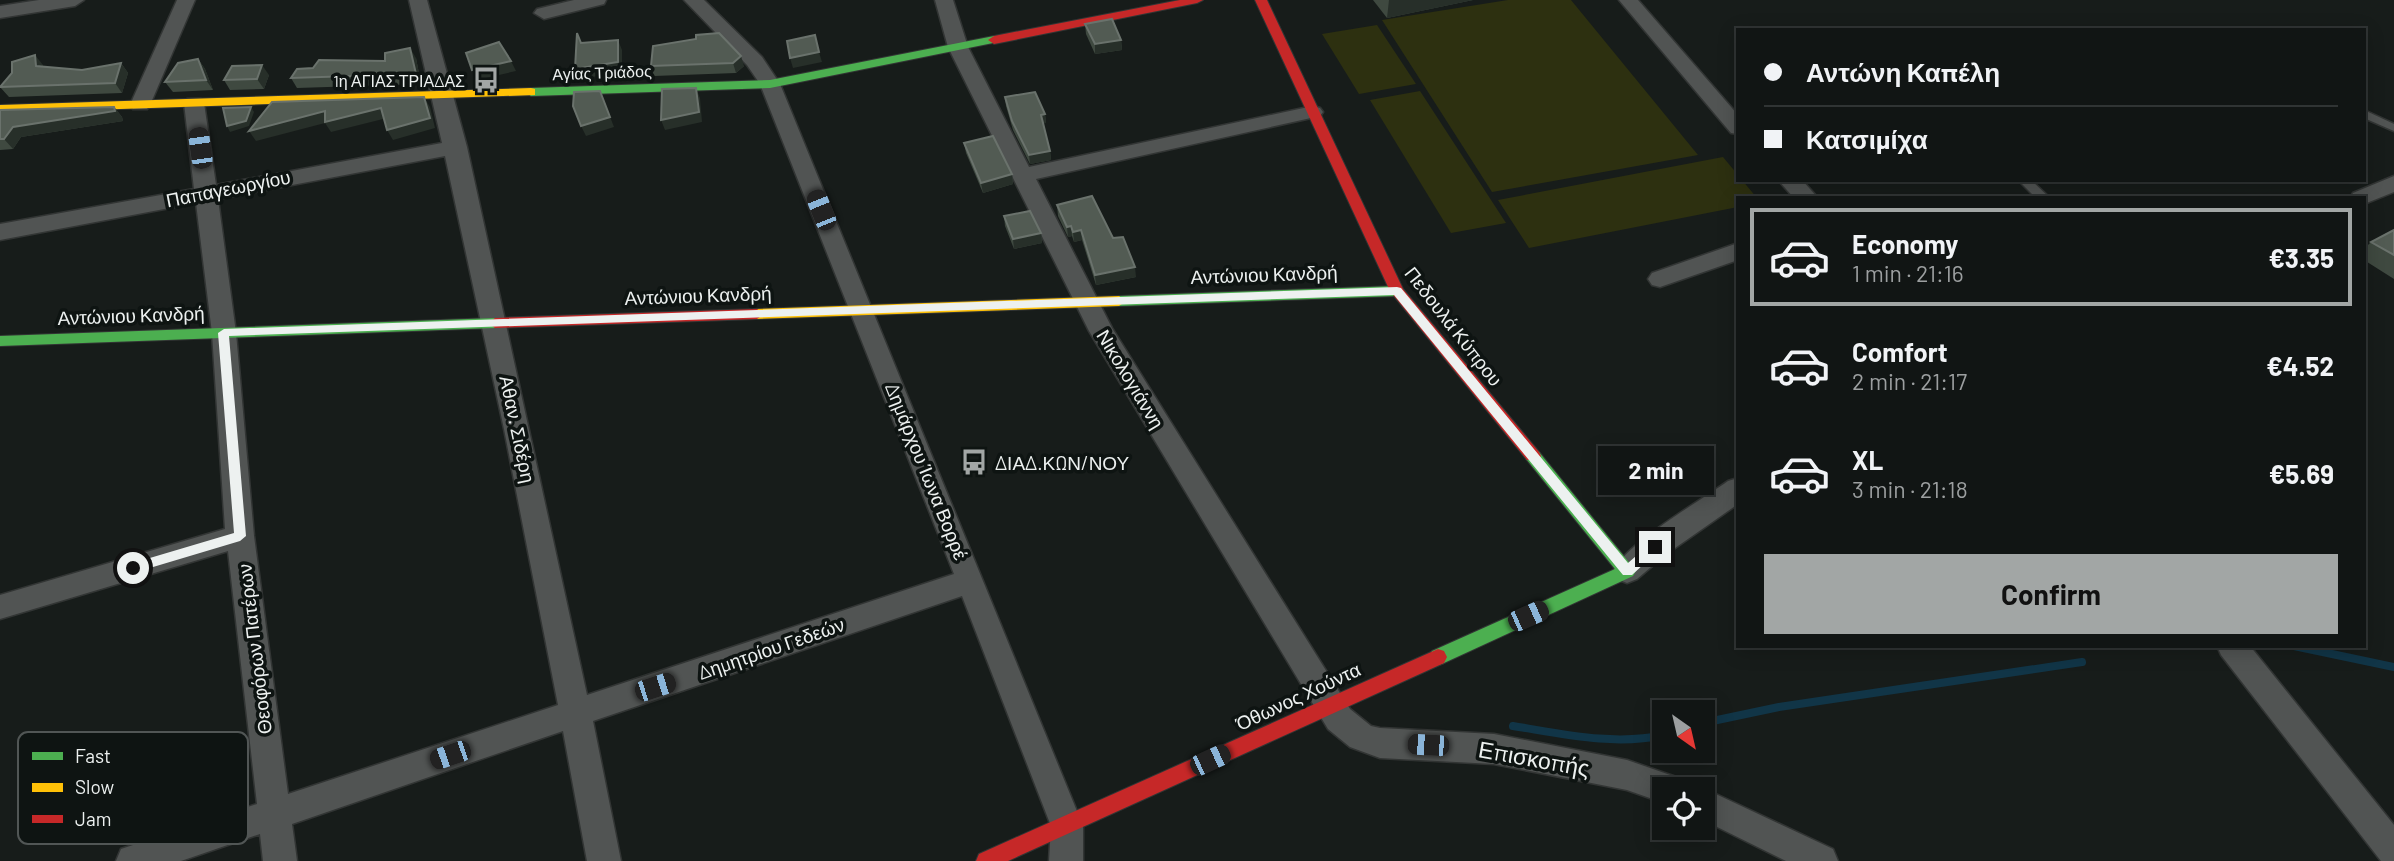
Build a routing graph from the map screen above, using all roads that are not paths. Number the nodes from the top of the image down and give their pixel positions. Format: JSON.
{"nodes":[{"id":1,"x":69,"y":0,"type":"edge"},
{"id":2,"x":186,"y":0,"type":"edge"},
{"id":3,"x":418,"y":0,"type":"edge"},
{"id":4,"x":597,"y":0,"type":"edge"},
{"id":5,"x":693,"y":0,"type":"edge"},
{"id":6,"x":944,"y":0,"type":"edge"},
{"id":7,"x":1261,"y":0,"type":"edge"},
{"id":8,"x":1628,"y":0,"type":"edge"},
{"id":9,"x":1184,"y":1,"type":"edge"},
{"id":10,"x":0,"y":12,"type":"edge"},
{"id":11,"x":544,"y":13,"type":"dead end"},
{"id":12,"x":958,"y":47,"type":"junction"},
{"id":13,"x":770,"y":85,"type":"junction"},
{"id":14,"x":443,"y":95,"type":"junction"},
{"id":15,"x":194,"y":103,"type":"junction"},
{"id":16,"x":140,"y":105,"type":"junction"},
{"id":17,"x":0,"y":109,"type":"edge"},
{"id":18,"x":1313,"y":112,"type":"junction"},
{"id":19,"x":2366,"y":114,"type":"edge"},
{"id":20,"x":1736,"y":126,"type":"edge"},
{"id":21,"x":2394,"y":128,"type":"edge"},
{"id":22,"x":456,"y":146,"type":"junction"},
{"id":23,"x":1024,"y":175,"type":"junction"},
{"id":24,"x":1791,"y":182,"type":"edge"},
{"id":25,"x":2026,"y":182,"type":"edge"},
{"id":26,"x":2376,"y":191,"type":"edge"},
{"id":27,"x":206,"y":192,"type":"junction"},
{"id":28,"x":1805,"y":196,"type":"edge"},
{"id":29,"x":2043,"y":196,"type":"edge"},
{"id":30,"x":2394,"y":204,"type":"edge"},
{"id":31,"x":0,"y":232,"type":"edge"},
{"id":32,"x":1736,"y":252,"type":"edge"},
{"id":33,"x":1660,"y":279,"type":"dead end"},
{"id":34,"x":1397,"y":291,"type":"junction"},
{"id":35,"x":1086,"y":302,"type":"junction"},
{"id":36,"x":862,"y":310,"type":"junction"},
{"id":37,"x":496,"y":323,"type":"junction"},
{"id":38,"x":224,"y":333,"type":"junction"},
{"id":39,"x":0,"y":341,"type":"edge"},
{"id":40,"x":1736,"y":490,"type":"edge"},
{"id":41,"x":240,"y":536,"type":"junction"},
{"id":42,"x":1628,"y":571,"type":"junction"},
{"id":43,"x":971,"y":581,"type":"junction"},
{"id":44,"x":0,"y":607,"type":"edge"},
{"id":45,"x":2234,"y":648,"type":"edge"},
{"id":46,"x":1329,"y":705,"type":"junction"},
{"id":47,"x":576,"y":713,"type":"junction"},
{"id":48,"x":1652,"y":784,"type":"edge"},
{"id":49,"x":1715,"y":809,"type":"edge"},
{"id":50,"x":274,"y":813,"type":"junction"},
{"id":51,"x":248,"y":822,"type":"edge"},
{"id":52,"x":1067,"y":826,"type":"junction"},
{"id":53,"x":183,"y":844,"type":"edge"},
{"id":54,"x":2394,"y":851,"type":"edge"},
{"id":55,"x":133,"y":861,"type":"edge"},
{"id":56,"x":280,"y":861,"type":"edge"},
{"id":57,"x":604,"y":861,"type":"edge"},
{"id":58,"x":986,"y":861,"type":"edge"},
{"id":59,"x":1066,"y":861,"type":"edge"},
{"id":60,"x":1821,"y":861,"type":"edge"}],
"edges":[{"from":1,"to":10,"type":"street"},
{"from":2,"to":16,"type":"street"},
{"from":3,"to":14,"type":"street","name":"Αθαν. Σιδέρη"},
{"from":4,"to":11,"type":"street"},
{"from":5,"to":13,"type":"street","name":"Δημάρχου Ίωνα Βορρέ"},
{"from":6,"to":12,"type":"street","name":"Νικολογιάννη"},
{"from":7,"to":18,"type":"street","name":"Πεδουλά Κύπρου"},
{"from":8,"to":20,"type":"street"},
{"from":9,"to":12,"type":"street","name":"Αγίας Τριάδος"},
{"from":12,"to":13,"type":"street","name":"Αγίας Τριάδος"},
{"from":12,"to":23,"type":"street","name":"Νικολογιάννη"},
{"from":13,"to":14,"type":"street","name":"Αγίας Τριάδος"},
{"from":13,"to":36,"type":"street","name":"Δημάρχου Ίωνα Βορρέ"},
{"from":14,"to":15,"type":"street","name":"Αγίας Τριάδος"},
{"from":14,"to":22,"type":"street","name":"Αθαν. Σιδέρη"},
{"from":15,"to":16,"type":"street","name":"Αγίας Τριάδος"},
{"from":15,"to":27,"type":"street","name":"Θεοφόρων Πατέρων"},
{"from":16,"to":17,"type":"street","name":"Αγίας Τριάδος"},
{"from":18,"to":23,"type":"street"},
{"from":18,"to":34,"type":"street","name":"Πεδουλά Κύπρου"},
{"from":19,"to":21,"type":"lane"},
{"from":22,"to":27,"type":"street","name":"Παπαγεωργίου"},
{"from":22,"to":37,"type":"street","name":"Αθαν. Σιδέρη"},
{"from":23,"to":35,"type":"street","name":"Νικολογιάννη"},
{"from":24,"to":28,"type":"street"},
{"from":25,"to":29,"type":"lane"},
{"from":26,"to":30,"type":"street"},
{"from":27,"to":31,"type":"street","name":"Παπαγεωργίου"},
{"from":27,"to":38,"type":"street","name":"Θεοφόρων Πατέρων"},
{"from":32,"to":33,"type":"street"},
{"from":34,"to":35,"type":"street","name":"Αντώνιου Κανδρή"},
{"from":34,"to":42,"type":"street","name":"Πεδουλά Κύπρου"},
{"from":35,"to":36,"type":"street","name":"Αντώνιου Κανδρή"},
{"from":35,"to":46,"type":"street","name":"Νικολογιάννη"},
{"from":36,"to":37,"type":"street","name":"Αντώνιου Κανδρή"},
{"from":36,"to":43,"type":"street","name":"Δημάρχου Ίωνα Βορρέ"},
{"from":37,"to":38,"type":"street","name":"Αντώνιου Κανδρή"},
{"from":37,"to":47,"type":"street","name":"Αθαν. Σιδέρη"},
{"from":38,"to":39,"type":"street","name":"Αντώνιου Κανδρή"},
{"from":38,"to":41,"type":"street","name":"Θεοφόρων Πατέρων"},
{"from":40,"to":42,"type":"street"},
{"from":41,"to":44,"type":"street"},
{"from":41,"to":50,"type":"street","name":"Θεοφόρων Πατέρων"},
{"from":42,"to":46,"type":"street","name":"Όθωνος Χούντα"},
{"from":43,"to":47,"type":"street","name":"Δημητρίου Γεδεών"},
{"from":43,"to":52,"type":"street","name":"Δημάρχου Ίωνα Βορρέ"},
{"from":45,"to":54,"type":"street"},
{"from":46,"to":48,"type":"street","name":"Επισκοπής"},
{"from":46,"to":52,"type":"street","name":"Όθωνος Χούντα"},
{"from":47,"to":50,"type":"street","name":"Δημητρίου Γεδεών"},
{"from":47,"to":57,"type":"street","name":"Αθαν. Σιδέρη"},
{"from":49,"to":60,"type":"street"},
{"from":50,"to":51,"type":"street","name":"Δημητρίου Γεδεών"},
{"from":50,"to":56,"type":"street","name":"Θεοφόρων Πατέρων"},
{"from":52,"to":58,"type":"street","name":"Όθωνος Χούντα"},
{"from":52,"to":59,"type":"street","name":"Δημάρχου Ίωνα Βορρέ"},
{"from":53,"to":55,"type":"street","name":"Δημητρίου Γεδεών"}]}
